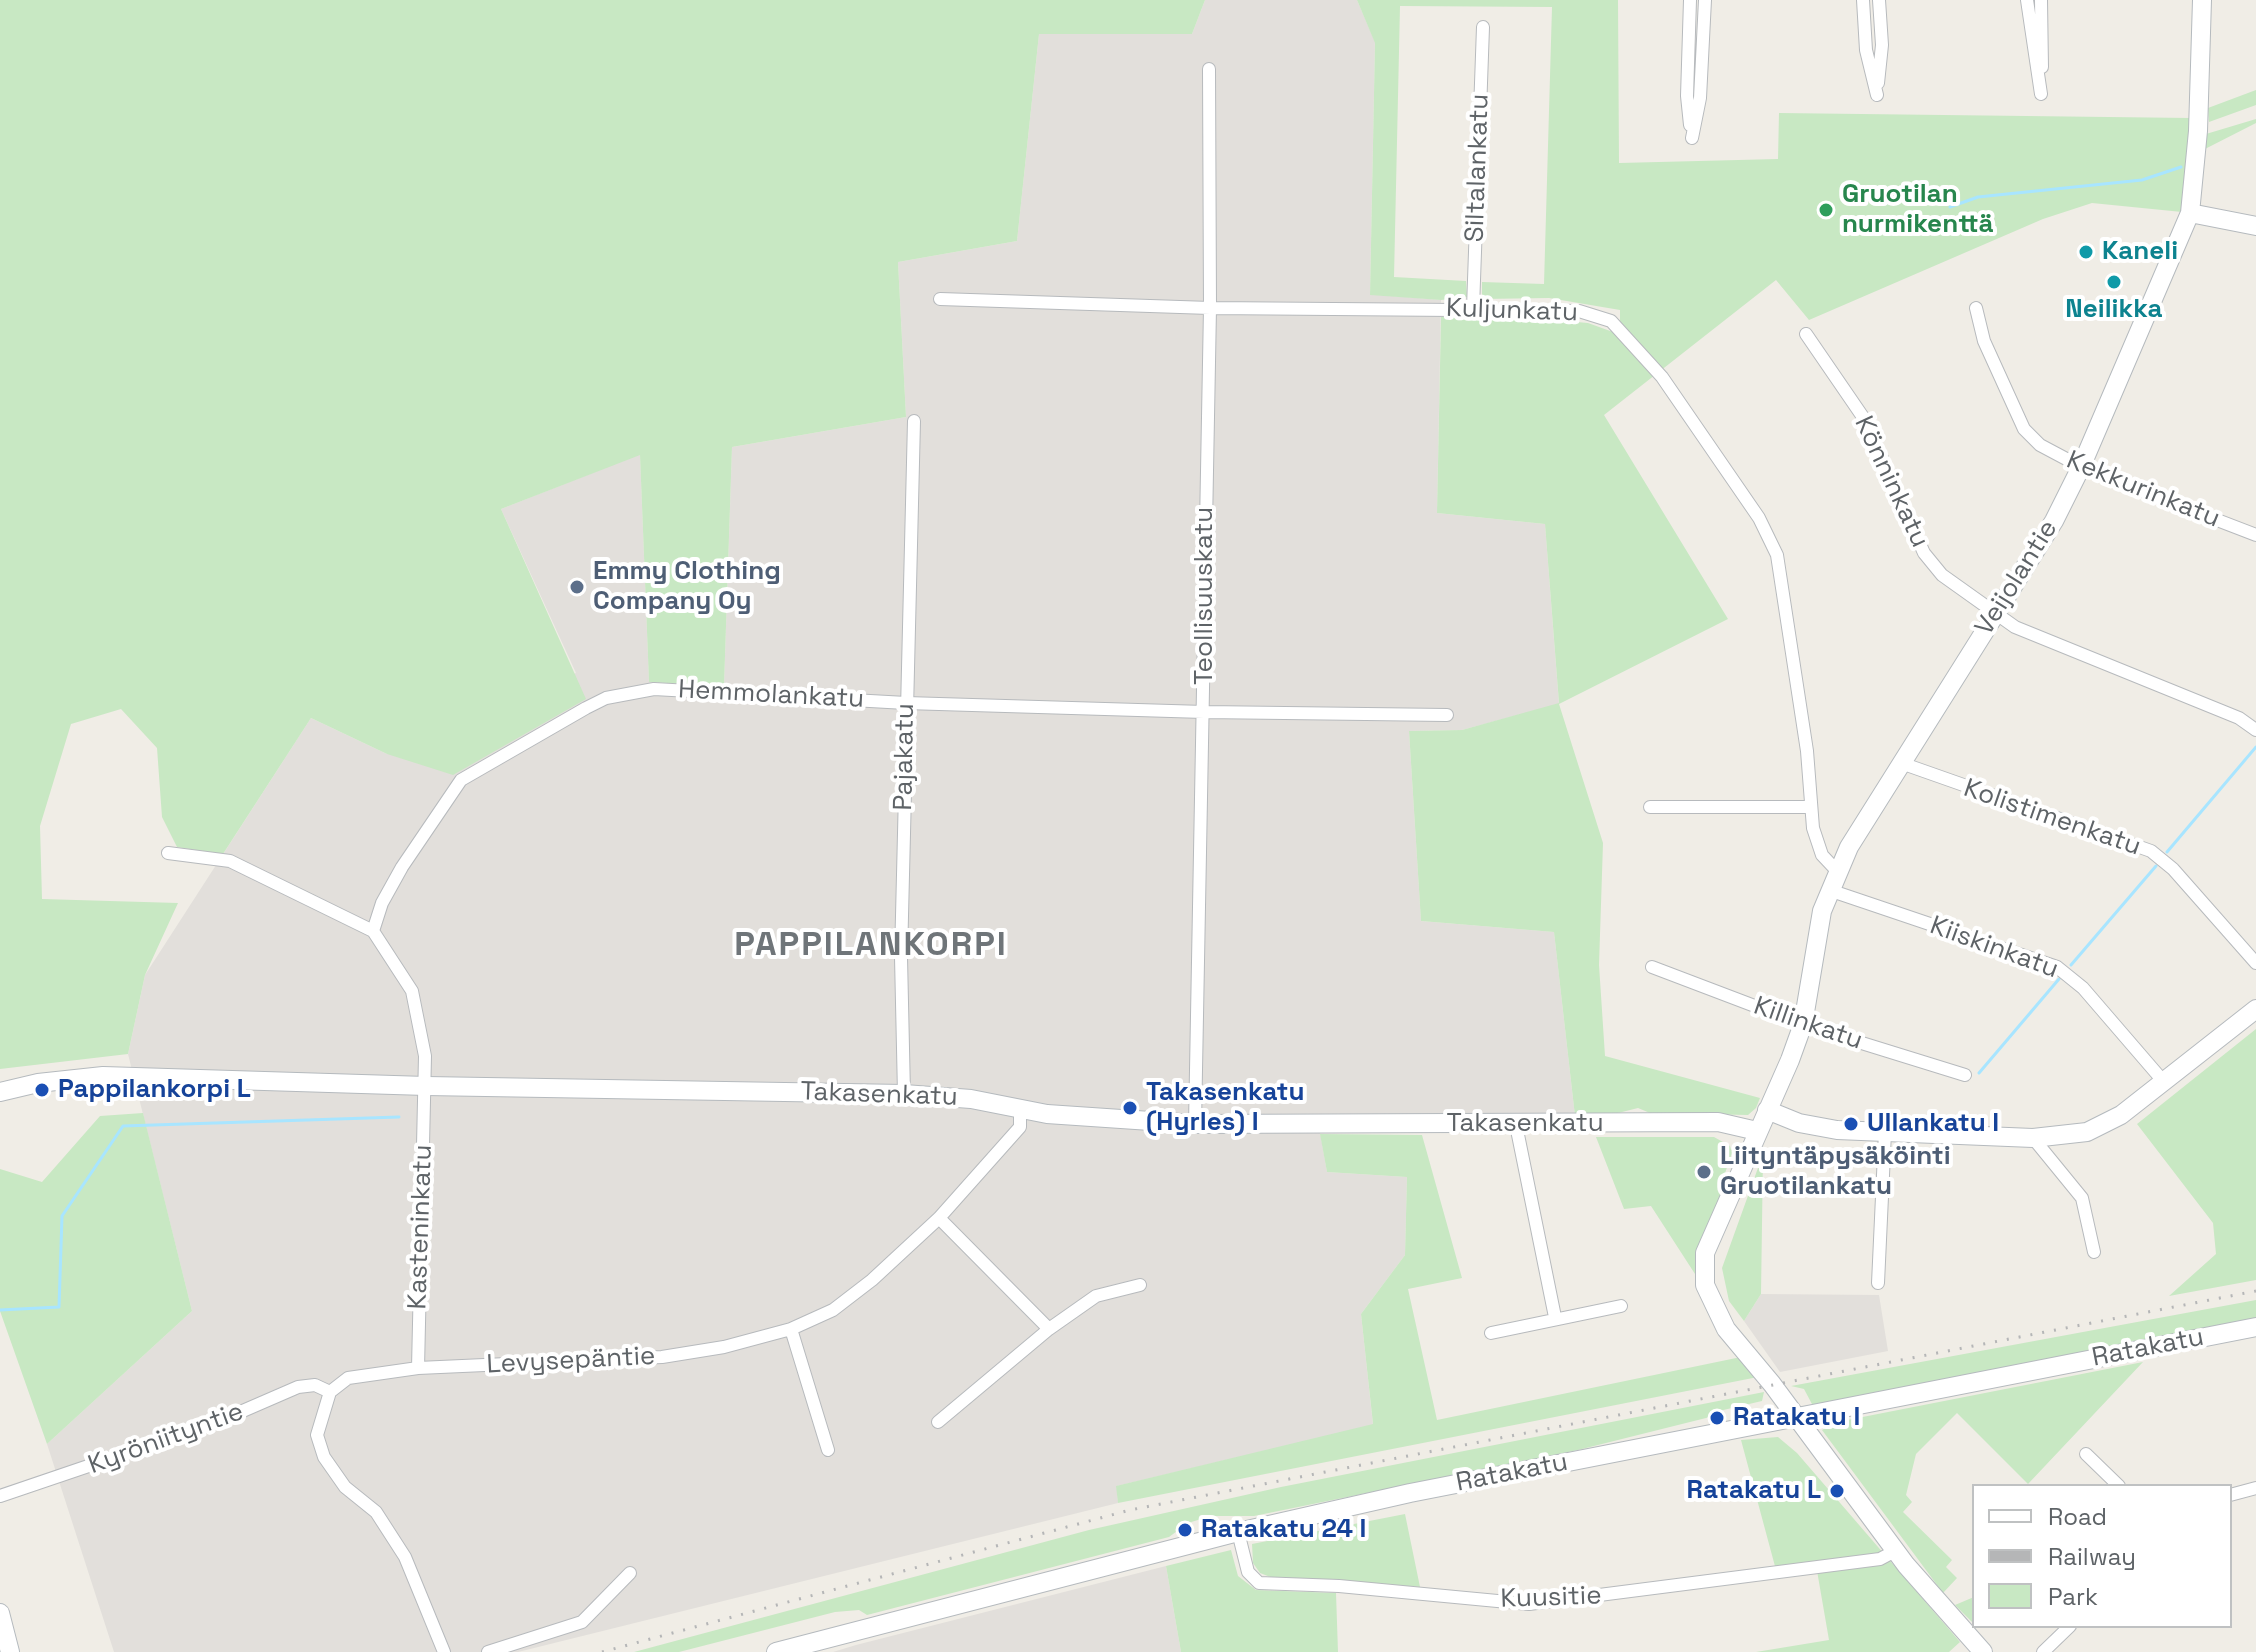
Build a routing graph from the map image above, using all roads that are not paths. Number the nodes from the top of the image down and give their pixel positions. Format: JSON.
{"nodes":[{"id":1,"x":1690,"y":0,"type":"edge"},
{"id":2,"x":1705,"y":0,"type":"edge"},
{"id":3,"x":1863,"y":0,"type":"edge"},
{"id":4,"x":1879,"y":0,"type":"edge"},
{"id":5,"x":2027,"y":0,"type":"edge"},
{"id":6,"x":2041,"y":0,"type":"edge"},
{"id":7,"x":2202,"y":0,"type":"edge"},
{"id":8,"x":1483,"y":27,"type":"dead end"},
{"id":9,"x":1209,"y":69,"type":"dead end"},
{"id":10,"x":2190,"y":213,"type":"junction"},
{"id":11,"x":2256,"y":226,"type":"edge"},
{"id":12,"x":940,"y":299,"type":"dead end"},
{"id":13,"x":1210,"y":308,"type":"junction"},
{"id":14,"x":1473,"y":308,"type":"junction"},
{"id":15,"x":1976,"y":308,"type":"dead end"},
{"id":16,"x":1806,"y":334,"type":"dead end"},
{"id":17,"x":914,"y":421,"type":"dead end"},
{"id":18,"x":2081,"y":467,"type":"junction"},
{"id":19,"x":2256,"y":535,"type":"edge"},
{"id":20,"x":1996,"y":612,"type":"junction"},
{"id":21,"x":906,"y":703,"type":"junction"},
{"id":22,"x":1204,"y":712,"type":"junction"},
{"id":23,"x":1447,"y":715,"type":"dead end"},
{"id":24,"x":2256,"y":730,"type":"edge"},
{"id":25,"x":1901,"y":763,"type":"junction"},
{"id":26,"x":1650,"y":807,"type":"dead end"},
{"id":27,"x":1811,"y":807,"type":"junction"},
{"id":28,"x":168,"y":853,"type":"dead end"},
{"id":29,"x":1837,"y":871,"type":"junction"},
{"id":30,"x":1829,"y":890,"type":"junction"},
{"id":31,"x":373,"y":931,"type":"junction"},
{"id":32,"x":2256,"y":963,"type":"edge"},
{"id":33,"x":1652,"y":967,"type":"dead end"},
{"id":34,"x":2256,"y":1009,"type":"edge"},
{"id":35,"x":1803,"y":1024,"type":"junction"},
{"id":36,"x":1965,"y":1075,"type":"dead end"},
{"id":37,"x":2164,"y":1082,"type":"junction"},
{"id":38,"x":426,"y":1086,"type":"junction"},
{"id":39,"x":0,"y":1092,"type":"edge"},
{"id":40,"x":904,"y":1094,"type":"junction"},
{"id":41,"x":1767,"y":1110,"type":"junction"},
{"id":42,"x":1020,"y":1111,"type":"junction"},
{"id":43,"x":1195,"y":1124,"type":"junction"},
{"id":44,"x":1516,"y":1125,"type":"junction"},
{"id":45,"x":1757,"y":1131,"type":"junction"},
{"id":46,"x":1885,"y":1132,"type":"junction"},
{"id":47,"x":2033,"y":1138,"type":"junction"},
{"id":48,"x":939,"y":1218,"type":"junction"},
{"id":49,"x":2094,"y":1252,"type":"dead end"},
{"id":50,"x":1878,"y":1283,"type":"dead end"},
{"id":51,"x":1140,"y":1285,"type":"dead end"},
{"id":52,"x":1621,"y":1306,"type":"dead end"},
{"id":53,"x":1555,"y":1317,"type":"junction"},
{"id":54,"x":2256,"y":1327,"type":"edge"},
{"id":55,"x":791,"y":1329,"type":"junction"},
{"id":56,"x":1049,"y":1329,"type":"junction"},
{"id":57,"x":1491,"y":1333,"type":"dead end"},
{"id":58,"x":418,"y":1368,"type":"junction"},
{"id":59,"x":330,"y":1392,"type":"junction"},
{"id":60,"x":1794,"y":1417,"type":"junction"},
{"id":61,"x":938,"y":1422,"type":"dead end"},
{"id":62,"x":828,"y":1450,"type":"dead end"},
{"id":63,"x":2086,"y":1454,"type":"dead end"},
{"id":64,"x":2117,"y":1484,"type":"edge"},
{"id":65,"x":2256,"y":1488,"type":"edge"},
{"id":66,"x":2232,"y":1494,"type":"edge"},
{"id":67,"x":0,"y":1496,"type":"edge"},
{"id":68,"x":1238,"y":1532,"type":"junction"},
{"id":69,"x":1895,"y":1551,"type":"junction"},
{"id":70,"x":630,"y":1573,"type":"dead end"},
{"id":71,"x":0,"y":1613,"type":"edge"},
{"id":72,"x":2068,"y":1628,"type":"edge"},
{"id":73,"x":10,"y":1652,"type":"edge"},
{"id":74,"x":444,"y":1652,"type":"edge"},
{"id":75,"x":488,"y":1652,"type":"edge"},
{"id":76,"x":776,"y":1652,"type":"edge"},
{"id":77,"x":1983,"y":1652,"type":"edge"},
{"id":78,"x":2043,"y":1652,"type":"edge"}],
"edges":[{"from":1,"to":2,"type":"street"},
{"from":3,"to":4,"type":"street"},
{"from":5,"to":6,"type":"street"},
{"from":7,"to":10,"type":"street","name":"Veijolantie"},
{"from":8,"to":14,"type":"street","name":"Siltalankatu"},
{"from":9,"to":13,"type":"street","name":"Teollisuuskatu"},
{"from":10,"to":11,"type":"street"},
{"from":10,"to":18,"type":"street","name":"Veijolantie"},
{"from":12,"to":13,"type":"street","name":"Kuljunkatu"},
{"from":13,"to":14,"type":"street","name":"Kuljunkatu"},
{"from":13,"to":22,"type":"street","name":"Teollisuuskatu"},
{"from":14,"to":27,"type":"street","name":"Kuljunkatu"},
{"from":15,"to":18,"type":"street","name":"Kekkurinkatu"},
{"from":16,"to":20,"type":"street","name":"Könninkatu"},
{"from":17,"to":21,"type":"street","name":"Pajakatu"},
{"from":18,"to":19,"type":"street","name":"Kekkurinkatu"},
{"from":18,"to":20,"type":"street","name":"Veijolantie"},
{"from":20,"to":24,"type":"street","name":"Könninkatu"},
{"from":20,"to":25,"type":"street","name":"Veijolantie"},
{"from":21,"to":22,"type":"street","name":"Hemmolankatu"},
{"from":21,"to":31,"type":"street","name":"Hemmolankatu"},
{"from":21,"to":40,"type":"street","name":"Pajakatu"},
{"from":22,"to":23,"type":"street","name":"Hemmolankatu"},
{"from":22,"to":43,"type":"street","name":"Teollisuuskatu"},
{"from":25,"to":29,"type":"street","name":"Veijolantie"},
{"from":25,"to":32,"type":"street","name":"Kolistimenkatu"},
{"from":26,"to":27,"type":"street"},
{"from":27,"to":29,"type":"street","name":"Kuljunkatu"},
{"from":28,"to":31,"type":"street"},
{"from":29,"to":30,"type":"street","name":"Veijolantie"},
{"from":30,"to":35,"type":"street","name":"Veijolantie"},
{"from":30,"to":37,"type":"street","name":"Kiiskinkatu"},
{"from":31,"to":38,"type":"street"},
{"from":33,"to":35,"type":"street","name":"Killinkatu"},
{"from":34,"to":37,"type":"street"},
{"from":35,"to":36,"type":"street","name":"Killinkatu"},
{"from":35,"to":41,"type":"street","name":"Veijolantie"},
{"from":37,"to":47,"type":"street"},
{"from":38,"to":39,"type":"street","name":"Takasenkatu"},
{"from":38,"to":40,"type":"street","name":"Takasenkatu"},
{"from":38,"to":58,"type":"street","name":"Kasteninkatu"},
{"from":40,"to":42,"type":"street","name":"Takasenkatu"},
{"from":41,"to":45,"type":"street","name":"Veijolantie"},
{"from":41,"to":46,"type":"street"},
{"from":42,"to":43,"type":"street","name":"Takasenkatu"},
{"from":42,"to":48,"type":"street","name":"Levysepäntie"},
{"from":43,"to":44,"type":"street","name":"Takasenkatu"},
{"from":44,"to":45,"type":"street","name":"Takasenkatu"},
{"from":44,"to":53,"type":"street"},
{"from":45,"to":60,"type":"street","name":"Veijolantie"},
{"from":46,"to":47,"type":"street"},
{"from":46,"to":50,"type":"street"},
{"from":47,"to":49,"type":"street"},
{"from":48,"to":55,"type":"street","name":"Levysepäntie"},
{"from":48,"to":56,"type":"street"},
{"from":51,"to":56,"type":"street"},
{"from":52,"to":53,"type":"street"},
{"from":53,"to":57,"type":"street"},
{"from":54,"to":60,"type":"street","name":"Ratakatu"},
{"from":55,"to":58,"type":"street","name":"Levysepäntie"},
{"from":55,"to":62,"type":"street"},
{"from":56,"to":61,"type":"street"},
{"from":58,"to":59,"type":"street","name":"Levysepäntie"},
{"from":59,"to":67,"type":"street","name":"Kyröniityntie"},
{"from":59,"to":74,"type":"street"},
{"from":60,"to":68,"type":"street","name":"Ratakatu"},
{"from":60,"to":69,"type":"street","name":"Veijolantie"},
{"from":63,"to":64,"type":"street"},
{"from":65,"to":66,"type":"street"},
{"from":68,"to":69,"type":"street","name":"Kuusitie"},
{"from":68,"to":76,"type":"street","name":"Ratakatu"},
{"from":69,"to":77,"type":"street","name":"Veijolantie"},
{"from":70,"to":75,"type":"street"},
{"from":71,"to":73,"type":"street"},
{"from":72,"to":78,"type":"street"}]}
